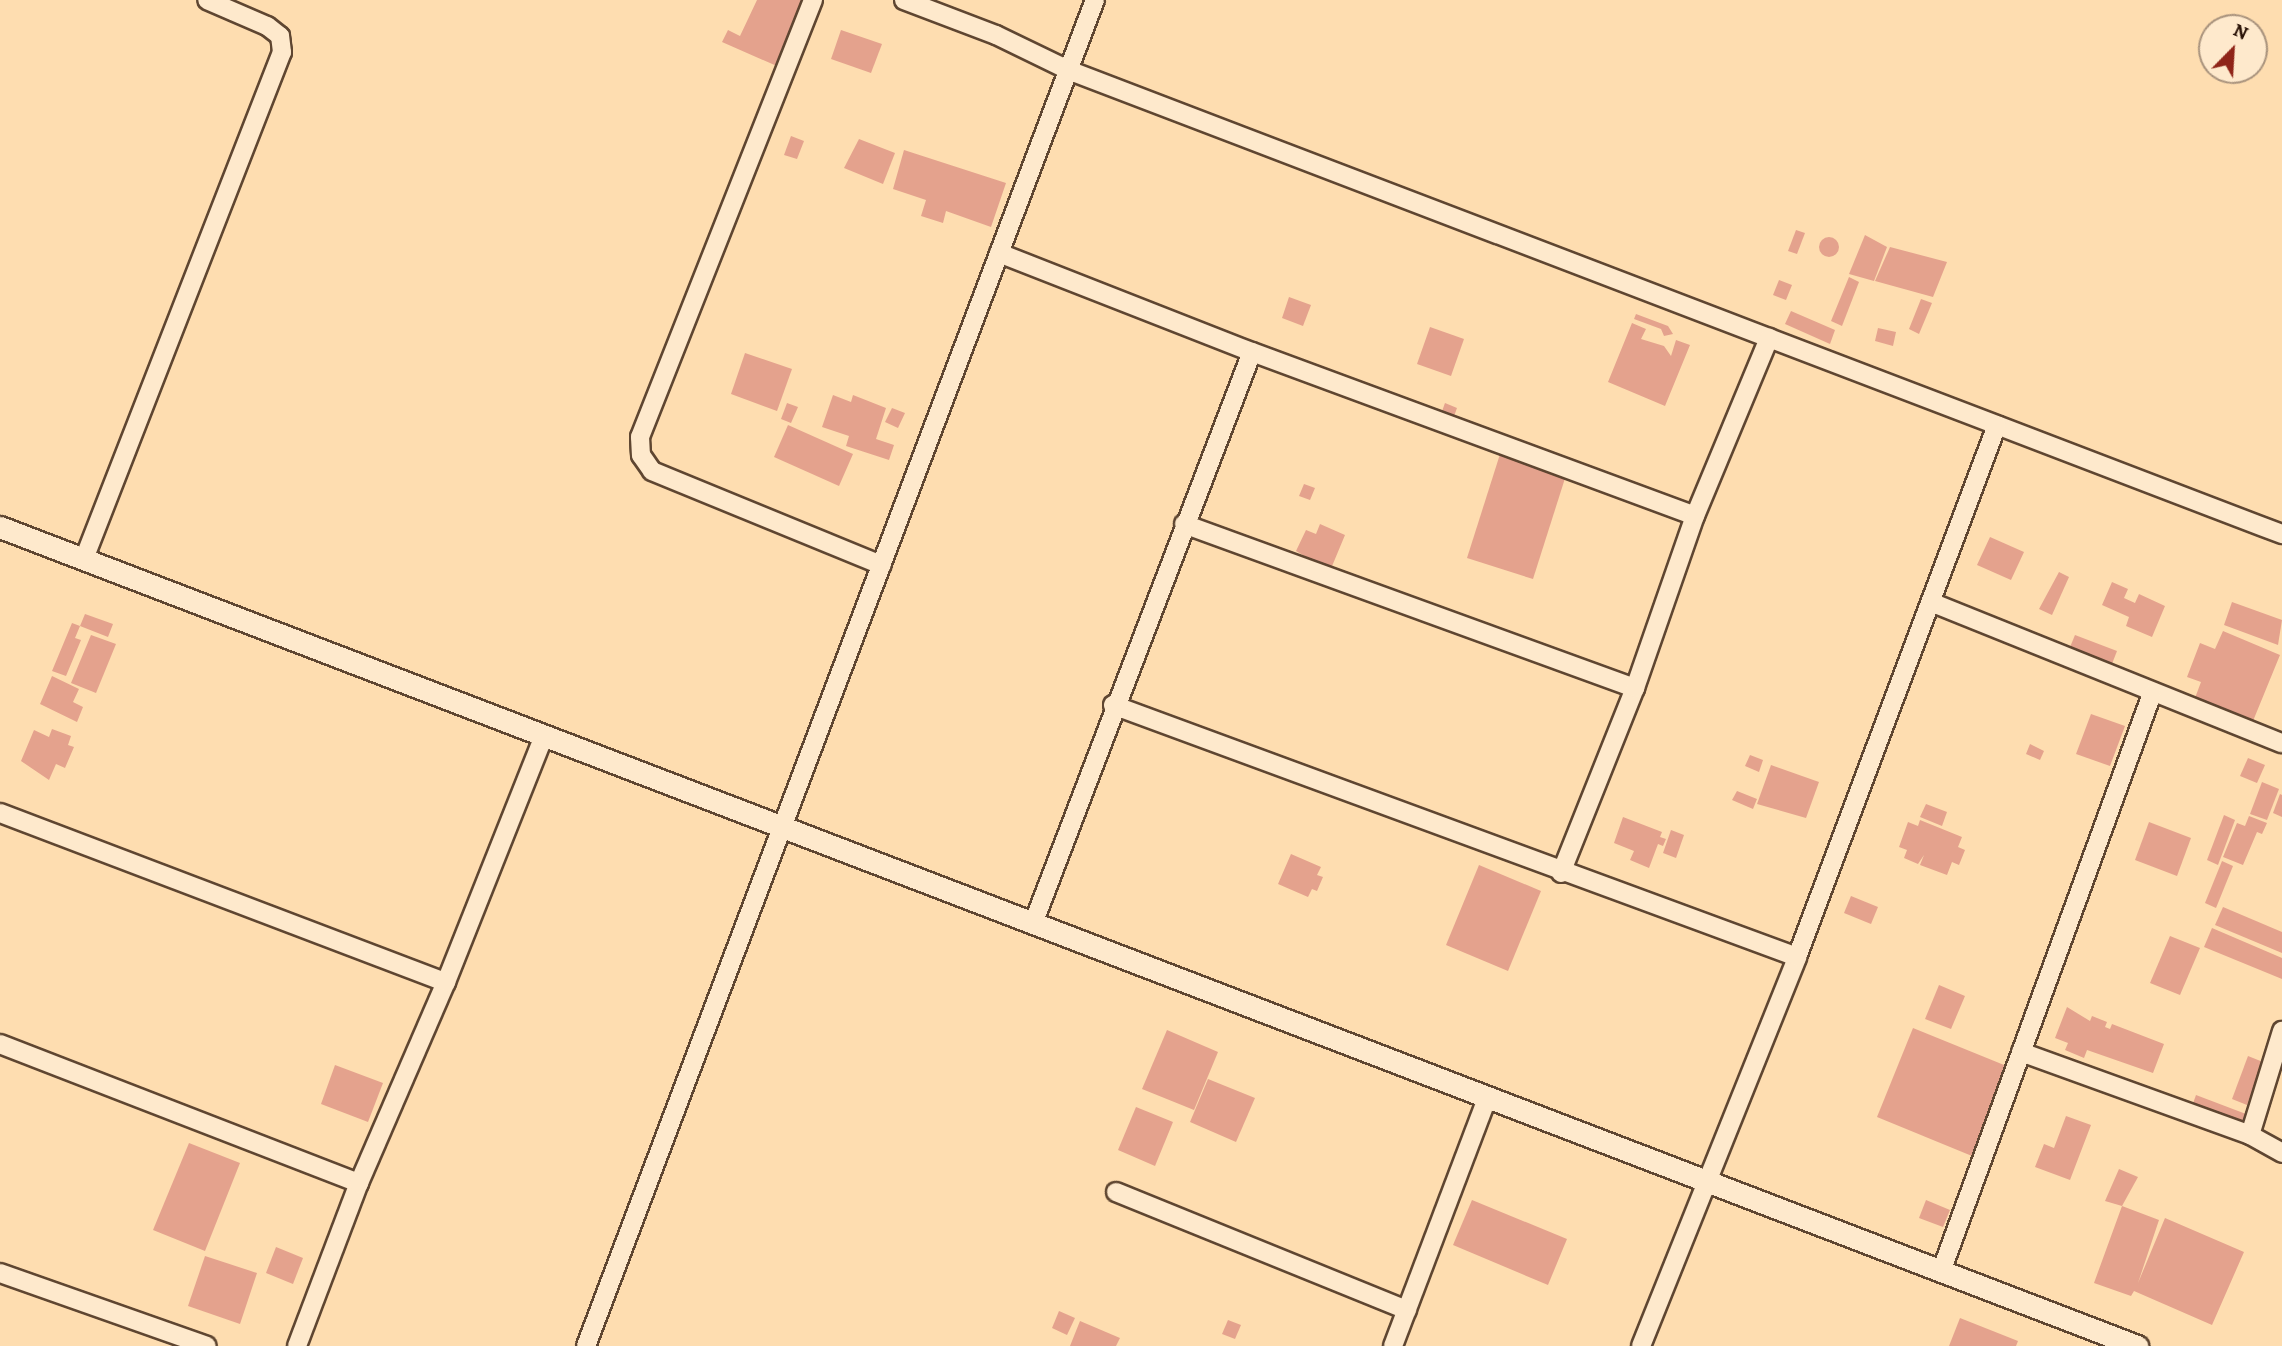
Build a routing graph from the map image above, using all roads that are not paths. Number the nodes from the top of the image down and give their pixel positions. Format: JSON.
{"nodes":[{"id":1,"x":207,"y":0,"type":"edge"},
{"id":2,"x":813,"y":0,"type":"edge"},
{"id":3,"x":904,"y":0,"type":"edge"},
{"id":4,"x":1095,"y":0,"type":"edge"},
{"id":5,"x":1068,"y":70,"type":"junction"},
{"id":6,"x":999,"y":253,"type":"junction"},
{"id":7,"x":1769,"y":338,"type":"junction"},
{"id":8,"x":1252,"y":352,"type":"junction"},
{"id":9,"x":1997,"y":425,"type":"junction"},
{"id":10,"x":1695,"y":516,"type":"junction"},
{"id":11,"x":1184,"y":524,"type":"junction"},
{"id":12,"x":0,"y":527,"type":"edge"},
{"id":13,"x":2282,"y":534,"type":"edge"},
{"id":14,"x":84,"y":559,"type":"junction"},
{"id":15,"x":881,"y":565,"type":"junction"},
{"id":16,"x":1933,"y":603,"type":"junction"},
{"id":17,"x":1635,"y":688,"type":"junction"},
{"id":18,"x":2152,"y":694,"type":"junction"},
{"id":19,"x":1113,"y":705,"type":"junction"},
{"id":20,"x":544,"y":736,"type":"junction"},
{"id":21,"x":2282,"y":743,"type":"edge"},
{"id":22,"x":0,"y":813,"type":"edge"},
{"id":23,"x":782,"y":828,"type":"junction"},
{"id":24,"x":1561,"y":873,"type":"junction"},
{"id":25,"x":1032,"y":924,"type":"junction"},
{"id":26,"x":1797,"y":957,"type":"junction"},
{"id":27,"x":446,"y":982,"type":"junction"},
{"id":28,"x":2282,"y":1031,"type":"edge"},
{"id":29,"x":0,"y":1044,"type":"edge"},
{"id":30,"x":2021,"y":1052,"type":"junction"},
{"id":31,"x":1487,"y":1099,"type":"junction"},
{"id":32,"x":2250,"y":1135,"type":"junction"},
{"id":33,"x":2282,"y":1153,"type":"edge"},
{"id":34,"x":1703,"y":1182,"type":"junction"},
{"id":35,"x":359,"y":1183,"type":"junction"},
{"id":36,"x":1116,"y":1192,"type":"dead end"},
{"id":37,"x":1941,"y":1272,"type":"junction"},
{"id":38,"x":0,"y":1273,"type":"edge"},
{"id":39,"x":1407,"y":1310,"type":"junction"},
{"id":40,"x":206,"y":1346,"type":"edge"},
{"id":41,"x":297,"y":1346,"type":"edge"},
{"id":42,"x":586,"y":1346,"type":"edge"},
{"id":43,"x":1393,"y":1346,"type":"edge"},
{"id":44,"x":1641,"y":1346,"type":"edge"},
{"id":45,"x":2137,"y":1346,"type":"edge"}],
"edges":[{"from":1,"to":14,"type":"street"},
{"from":2,"to":15,"type":"street"},
{"from":3,"to":5,"type":"street"},
{"from":4,"to":5,"type":"street"},
{"from":5,"to":6,"type":"street"},
{"from":5,"to":7,"type":"street"},
{"from":6,"to":8,"type":"street"},
{"from":6,"to":15,"type":"street"},
{"from":7,"to":9,"type":"street"},
{"from":7,"to":10,"type":"street"},
{"from":8,"to":10,"type":"street"},
{"from":8,"to":11,"type":"street"},
{"from":9,"to":13,"type":"street"},
{"from":9,"to":16,"type":"street"},
{"from":10,"to":17,"type":"street"},
{"from":11,"to":17,"type":"street"},
{"from":11,"to":19,"type":"street"},
{"from":12,"to":14,"type":"street"},
{"from":14,"to":20,"type":"street"},
{"from":15,"to":23,"type":"street"},
{"from":16,"to":18,"type":"street"},
{"from":16,"to":26,"type":"street"},
{"from":17,"to":24,"type":"street"},
{"from":18,"to":21,"type":"street"},
{"from":18,"to":30,"type":"street"},
{"from":19,"to":24,"type":"street"},
{"from":19,"to":25,"type":"street"},
{"from":20,"to":23,"type":"street"},
{"from":20,"to":27,"type":"street"},
{"from":22,"to":27,"type":"street"},
{"from":23,"to":25,"type":"street"},
{"from":23,"to":42,"type":"street"},
{"from":24,"to":26,"type":"street"},
{"from":25,"to":31,"type":"street"},
{"from":26,"to":34,"type":"street"},
{"from":27,"to":35,"type":"street"},
{"from":28,"to":32,"type":"street"},
{"from":29,"to":35,"type":"street"},
{"from":30,"to":32,"type":"street"},
{"from":30,"to":37,"type":"street"},
{"from":31,"to":34,"type":"street"},
{"from":31,"to":39,"type":"street"},
{"from":32,"to":33,"type":"street"},
{"from":34,"to":37,"type":"street"},
{"from":34,"to":44,"type":"street"},
{"from":35,"to":41,"type":"street"},
{"from":36,"to":39,"type":"street"},
{"from":37,"to":45,"type":"street"},
{"from":38,"to":40,"type":"street"},
{"from":39,"to":43,"type":"street"}]}
